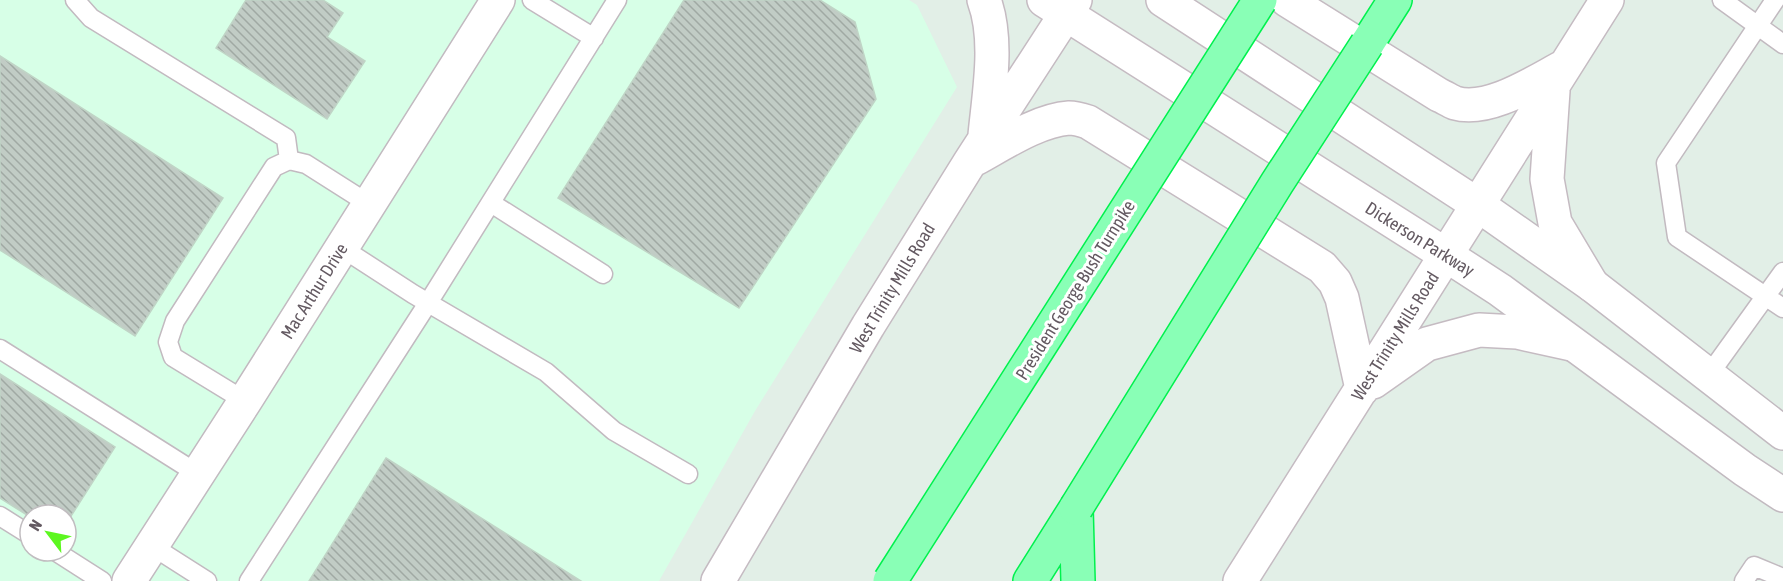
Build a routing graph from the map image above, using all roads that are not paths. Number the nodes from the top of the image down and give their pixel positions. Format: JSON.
{"nodes":[{"id":1,"x":75,"y":0,"type":"edge"},
{"id":2,"x":498,"y":0,"type":"edge"},
{"id":3,"x":532,"y":0,"type":"edge"},
{"id":4,"x":617,"y":0,"type":"edge"},
{"id":5,"x":984,"y":0,"type":"edge"},
{"id":6,"x":1163,"y":0,"type":"edge"},
{"id":7,"x":1260,"y":0,"type":"edge"},
{"id":8,"x":1287,"y":0,"type":"edge"},
{"id":9,"x":1395,"y":0,"type":"edge"},
{"id":10,"x":1607,"y":0,"type":"edge"},
{"id":11,"x":1722,"y":0,"type":"edge"},
{"id":12,"x":1775,"y":0,"type":"edge"},
{"id":13,"x":1062,"y":4,"type":"edge"},
{"id":14,"x":1760,"y":25,"type":"junction"},
{"id":15,"x":594,"y":38,"type":"junction"},
{"id":16,"x":1783,"y":44,"type":"edge"},
{"id":17,"x":1559,"y":77,"type":"junction"},
{"id":18,"x":977,"y":150,"type":"junction"},
{"id":19,"x":289,"y":160,"type":"junction"},
{"id":20,"x":491,"y":203,"type":"junction"},
{"id":21,"x":369,"y":204,"type":"junction"},
{"id":22,"x":1478,"y":205,"type":"junction"},
{"id":23,"x":342,"y":248,"type":"junction"},
{"id":24,"x":1446,"y":255,"type":"junction"},
{"id":25,"x":1783,"y":272,"type":"edge"},
{"id":26,"x":603,"y":274,"type":"dead end"},
{"id":27,"x":1592,"y":285,"type":"junction"},
{"id":28,"x":1766,"y":297,"type":"junction"},
{"id":29,"x":428,"y":303,"type":"junction"},
{"id":30,"x":1783,"y":308,"type":"edge"},
{"id":31,"x":1571,"y":344,"type":"junction"},
{"id":32,"x":0,"y":349,"type":"edge"},
{"id":33,"x":1708,"y":376,"type":"junction"},
{"id":34,"x":1362,"y":389,"type":"junction"},
{"id":35,"x":245,"y":401,"type":"junction"},
{"id":36,"x":1783,"y":433,"type":"edge"},
{"id":37,"x":198,"y":474,"type":"junction"},
{"id":38,"x":688,"y":474,"type":"dead end"},
{"id":39,"x":1783,"y":495,"type":"edge"},
{"id":40,"x":1076,"y":508,"type":"junction"},
{"id":41,"x":0,"y":516,"type":"edge"},
{"id":42,"x":18,"y":527,"type":"edge"},
{"id":43,"x":152,"y":546,"type":"junction"},
{"id":44,"x":74,"y":563,"type":"edge"},
{"id":45,"x":1783,"y":578,"type":"edge"},
{"id":46,"x":102,"y":581,"type":"edge"},
{"id":47,"x":129,"y":581,"type":"edge"},
{"id":48,"x":207,"y":581,"type":"edge"},
{"id":49,"x":249,"y":581,"type":"edge"},
{"id":50,"x":717,"y":581,"type":"edge"},
{"id":51,"x":890,"y":581,"type":"edge"},
{"id":52,"x":1030,"y":581,"type":"edge"},
{"id":53,"x":1078,"y":581,"type":"edge"},
{"id":54,"x":1240,"y":581,"type":"edge"},
{"id":55,"x":1744,"y":581,"type":"edge"}],
"edges":[{"from":1,"to":19,"type":"lane"},
{"from":2,"to":21,"type":"main road","name":"Mac Arthur Drive"},
{"from":3,"to":15,"type":"lane"},
{"from":4,"to":15,"type":"lane"},
{"from":5,"to":18,"type":"main road"},
{"from":6,"to":22,"type":"main road"},
{"from":7,"to":51,"type":"highway","name":"President George Bush Turnpike","bridge":true},
{"from":8,"to":17,"type":"main road"},
{"from":9,"to":40,"type":"highway","bridge":true},
{"from":10,"to":17,"type":"main road","name":"West Trinity Mills Road"},
{"from":11,"to":14,"type":"lane"},
{"from":12,"to":14,"type":"lane"},
{"from":13,"to":18,"type":"main road","name":"West Trinity Mills Road"},
{"from":13,"to":24,"type":"main road","name":"Dickerson Parkway"},
{"from":14,"to":16,"type":"lane"},
{"from":14,"to":28,"type":"lane"},
{"from":15,"to":20,"type":"lane"},
{"from":17,"to":22,"type":"main road","name":"West Trinity Mills Road"},
{"from":17,"to":27,"type":"main road"},
{"from":18,"to":34,"type":"main road"},
{"from":18,"to":50,"type":"main road","name":"West Trinity Mills Road"},
{"from":19,"to":21,"type":"lane"},
{"from":19,"to":35,"type":"lane"},
{"from":20,"to":26,"type":"lane"},
{"from":20,"to":29,"type":"lane"},
{"from":21,"to":23,"type":"main road","name":"Mac Arthur Drive"},
{"from":22,"to":24,"type":"main road","name":"West Trinity Mills Road"},
{"from":22,"to":27,"type":"main road"},
{"from":23,"to":29,"type":"lane"},
{"from":23,"to":35,"type":"main road","name":"Mac Arthur Drive"},
{"from":24,"to":31,"type":"main road","name":"Dickerson Parkway"},
{"from":24,"to":34,"type":"main road","name":"West Trinity Mills Road"},
{"from":25,"to":28,"type":"lane"},
{"from":27,"to":33,"type":"main road"},
{"from":28,"to":30,"type":"lane"},
{"from":28,"to":33,"type":"lane"},
{"from":29,"to":38,"type":"lane"},
{"from":29,"to":49,"type":"lane"},
{"from":31,"to":34,"type":"main road"},
{"from":31,"to":39,"type":"main road","name":"Dickerson Parkway"},
{"from":32,"to":37,"type":"lane"},
{"from":33,"to":36,"type":"main road"},
{"from":34,"to":54,"type":"main road","name":"West Trinity Mills Road"},
{"from":35,"to":37,"type":"main road","name":"Mac Arthur Drive"},
{"from":37,"to":43,"type":"main road","name":"Mac Arthur Drive"},
{"from":40,"to":52,"type":"highway"},
{"from":40,"to":53,"type":"highway"},
{"from":41,"to":42,"type":"lane"},
{"from":43,"to":47,"type":"main road","name":"Mac Arthur Drive"},
{"from":43,"to":48,"type":"lane"},
{"from":44,"to":46,"type":"lane"},
{"from":45,"to":55,"type":"lane"}]}
